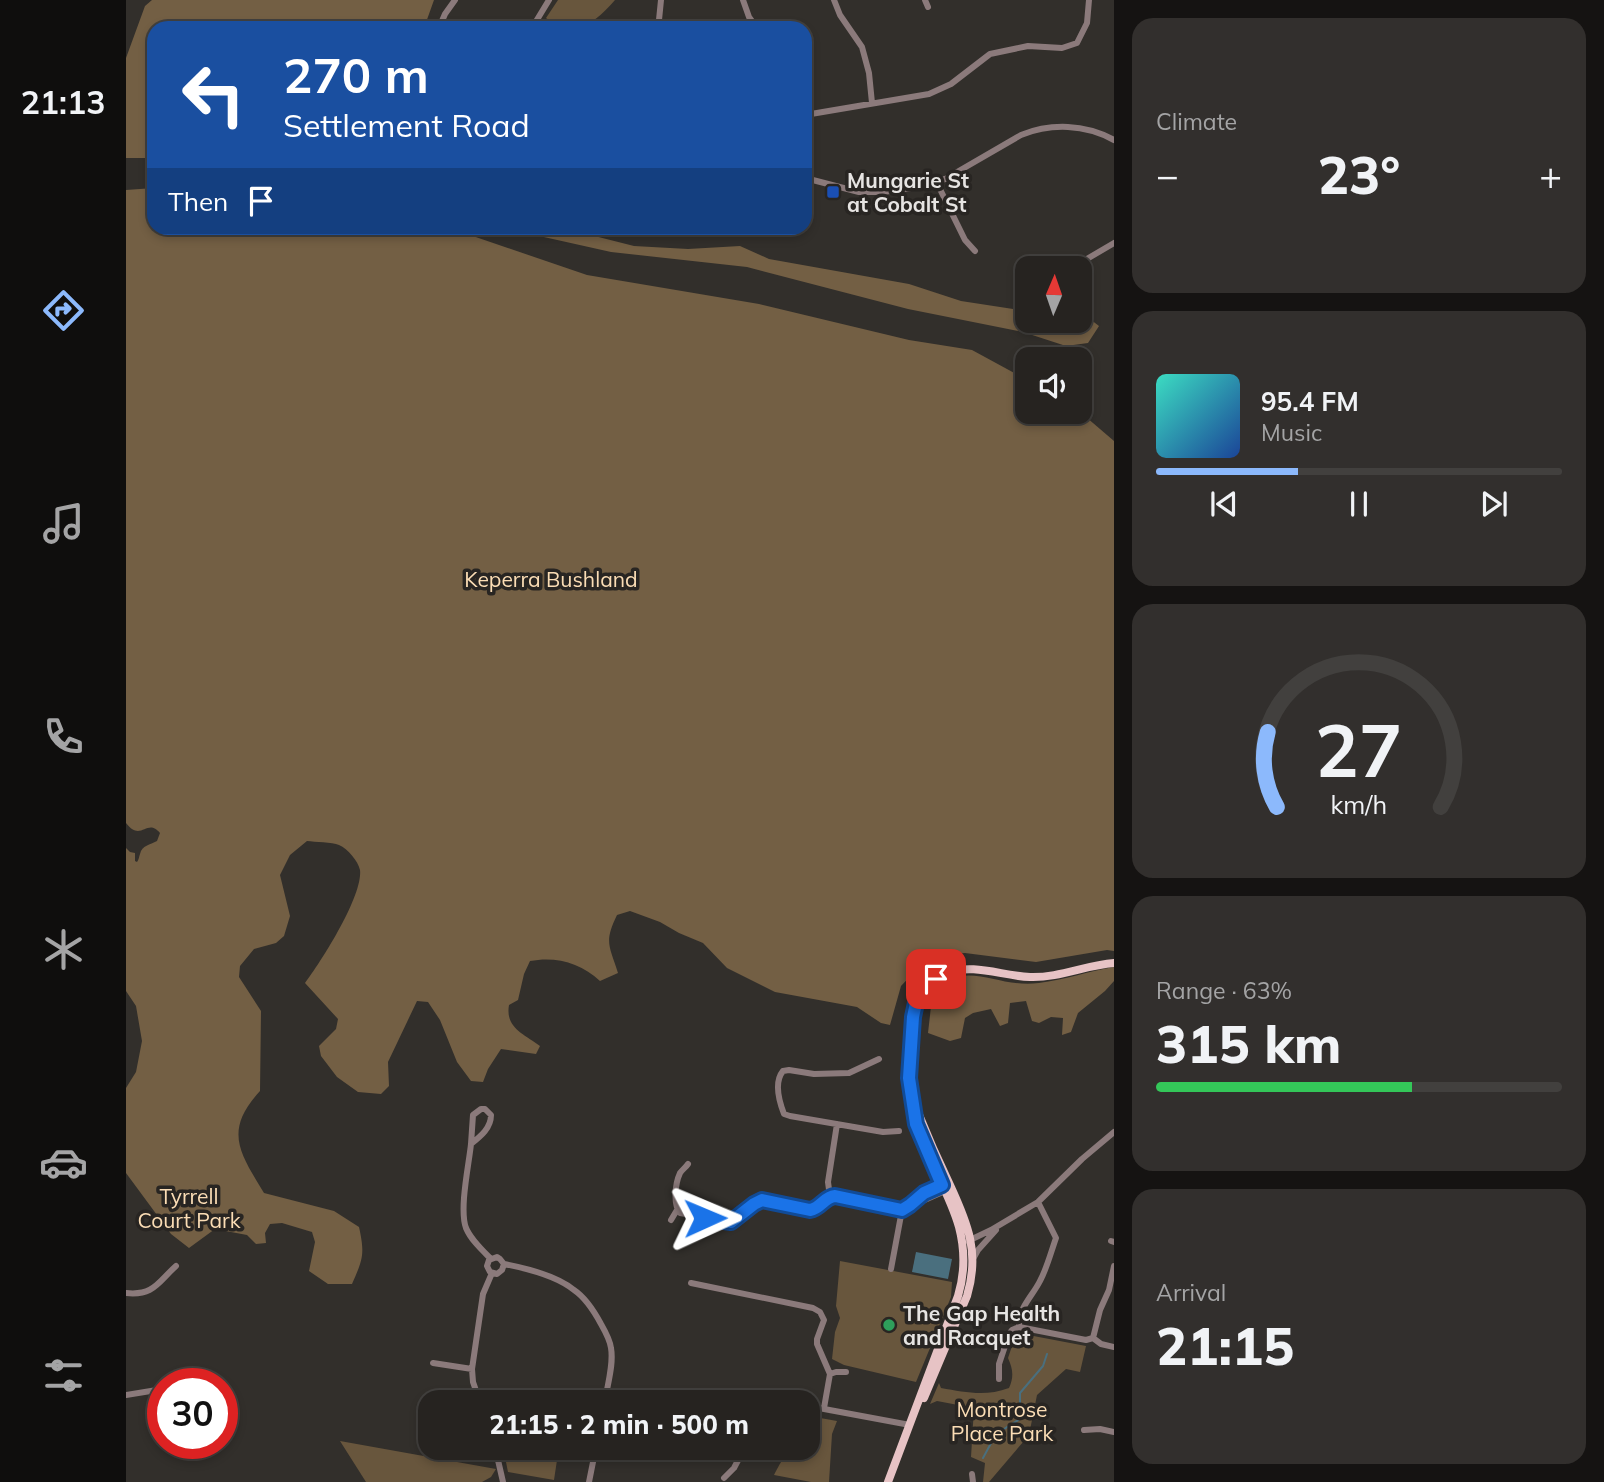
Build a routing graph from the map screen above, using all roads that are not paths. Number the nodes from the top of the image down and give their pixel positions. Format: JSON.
{"nodes":[{"id":1,"x":455,"y":0,"type":"edge"},
{"id":2,"x":549,"y":0,"type":"edge"},
{"id":3,"x":661,"y":0,"type":"edge"},
{"id":4,"x":743,"y":0,"type":"edge"},
{"id":5,"x":834,"y":0,"type":"edge"},
{"id":6,"x":1089,"y":0,"type":"edge"},
{"id":7,"x":442,"y":21,"type":"edge"},
{"id":8,"x":536,"y":21,"type":"edge"},
{"id":9,"x":660,"y":21,"type":"edge"},
{"id":10,"x":752,"y":21,"type":"edge"},
{"id":11,"x":872,"y":103,"type":"junction"},
{"id":12,"x":812,"y":114,"type":"edge"},
{"id":13,"x":1114,"y":139,"type":"edge"},
{"id":14,"x":812,"y":180,"type":"edge"},
{"id":15,"x":937,"y":183,"type":"junction"},
{"id":16,"x":1114,"y":243,"type":"edge"},
{"id":17,"x":975,"y":251,"type":"dead end"},
{"id":18,"x":1092,"y":256,"type":"edge"},
{"id":19,"x":1114,"y":963,"type":"edge"},
{"id":20,"x":879,"y":1059,"type":"dead end"},
{"id":21,"x":837,"y":1124,"type":"junction"},
{"id":22,"x":899,"y":1131,"type":"dead end"},
{"id":23,"x":1114,"y":1132,"type":"edge"},
{"id":24,"x":471,"y":1144,"type":"junction"},
{"id":25,"x":688,"y":1164,"type":"dead end"},
{"id":26,"x":946,"y":1187,"type":"junction"},
{"id":27,"x":830,"y":1197,"type":"junction"},
{"id":28,"x":1038,"y":1202,"type":"junction"},
{"id":29,"x":905,"y":1208,"type":"junction"},
{"id":30,"x":677,"y":1210,"type":"junction"},
{"id":31,"x":671,"y":1220,"type":"dead end"},
{"id":32,"x":1002,"y":1224,"type":"junction"},
{"id":33,"x":967,"y":1241,"type":"junction"},
{"id":34,"x":491,"y":1259,"type":"junction"},
{"id":35,"x":973,"y":1259,"type":"junction"},
{"id":36,"x":504,"y":1264,"type":"junction"},
{"id":37,"x":176,"y":1266,"type":"dead end"},
{"id":38,"x":1114,"y":1266,"type":"edge"},
{"id":39,"x":891,"y":1269,"type":"dead end"},
{"id":40,"x":492,"y":1273,"type":"junction"},
{"id":41,"x":691,"y":1283,"type":"dead end"},
{"id":42,"x":126,"y":1293,"type":"edge"},
{"id":43,"x":1020,"y":1327,"type":"junction"},
{"id":44,"x":1093,"y":1338,"type":"junction"},
{"id":45,"x":1114,"y":1346,"type":"edge"},
{"id":46,"x":433,"y":1363,"type":"dead end"},
{"id":47,"x":472,"y":1369,"type":"junction"},
{"id":48,"x":846,"y":1372,"type":"dead end"},
{"id":49,"x":830,"y":1374,"type":"junction"},
{"id":50,"x":999,"y":1379,"type":"dead end"},
{"id":51,"x":476,"y":1390,"type":"edge"},
{"id":52,"x":607,"y":1390,"type":"edge"},
{"id":53,"x":147,"y":1392,"type":"edge"},
{"id":54,"x":126,"y":1395,"type":"edge"},
{"id":55,"x":820,"y":1408,"type":"edge"},
{"id":56,"x":824,"y":1408,"type":"junction"},
{"id":57,"x":911,"y":1422,"type":"junction"},
{"id":58,"x":1084,"y":1430,"type":"dead end"},
{"id":59,"x":1114,"y":1432,"type":"edge"},
{"id":60,"x":498,"y":1460,"type":"edge"},
{"id":61,"x":593,"y":1460,"type":"edge"},
{"id":62,"x":738,"y":1460,"type":"edge"},
{"id":63,"x":724,"y":1478,"type":"dead end"},
{"id":64,"x":503,"y":1482,"type":"edge"},
{"id":65,"x":589,"y":1482,"type":"edge"},
{"id":66,"x":888,"y":1482,"type":"edge"}],
"edges":[{"from":1,"to":7,"type":"street"},
{"from":2,"to":8,"type":"street"},
{"from":3,"to":9,"type":"street"},
{"from":4,"to":10,"type":"street"},
{"from":5,"to":11,"type":"street"},
{"from":6,"to":11,"type":"street"},
{"from":11,"to":12,"type":"street"},
{"from":13,"to":15,"type":"street"},
{"from":14,"to":15,"type":"street"},
{"from":15,"to":17,"type":"street"},
{"from":16,"to":18,"type":"street"},
{"from":19,"to":26,"type":"main road"},
{"from":20,"to":21,"type":"street"},
{"from":21,"to":22,"type":"street"},
{"from":21,"to":27,"type":"street"},
{"from":23,"to":28,"type":"street"},
{"from":24,"to":24,"type":"street"},
{"from":24,"to":34,"type":"street"},
{"from":25,"to":30,"type":"street"},
{"from":26,"to":29,"type":"street"},
{"from":26,"to":33,"type":"main road"},
{"from":27,"to":29,"type":"street"},
{"from":27,"to":30,"type":"street"},
{"from":28,"to":32,"type":"street"},
{"from":28,"to":43,"type":"street"},
{"from":29,"to":39,"type":"street"},
{"from":30,"to":31,"type":"street"},
{"from":32,"to":33,"type":"street"},
{"from":32,"to":35,"type":"street"},
{"from":33,"to":35,"type":"main road"},
{"from":33,"to":57,"type":"main road"},
{"from":34,"to":36,"type":"street"},
{"from":34,"to":40,"type":"street"},
{"from":35,"to":57,"type":"main road"},
{"from":36,"to":40,"type":"street"},
{"from":36,"to":52,"type":"street"},
{"from":37,"to":42,"type":"street"},
{"from":38,"to":44,"type":"street"},
{"from":40,"to":47,"type":"street"},
{"from":41,"to":49,"type":"street"},
{"from":43,"to":44,"type":"street"},
{"from":43,"to":50,"type":"street"},
{"from":44,"to":45,"type":"street"},
{"from":46,"to":47,"type":"street"},
{"from":47,"to":51,"type":"street"},
{"from":48,"to":49,"type":"street"},
{"from":49,"to":56,"type":"street"},
{"from":53,"to":54,"type":"street"},
{"from":55,"to":56,"type":"street"},
{"from":56,"to":57,"type":"street"},
{"from":57,"to":66,"type":"main road"},
{"from":58,"to":59,"type":"street"},
{"from":60,"to":64,"type":"street"},
{"from":61,"to":65,"type":"street"},
{"from":62,"to":63,"type":"street"}]}
